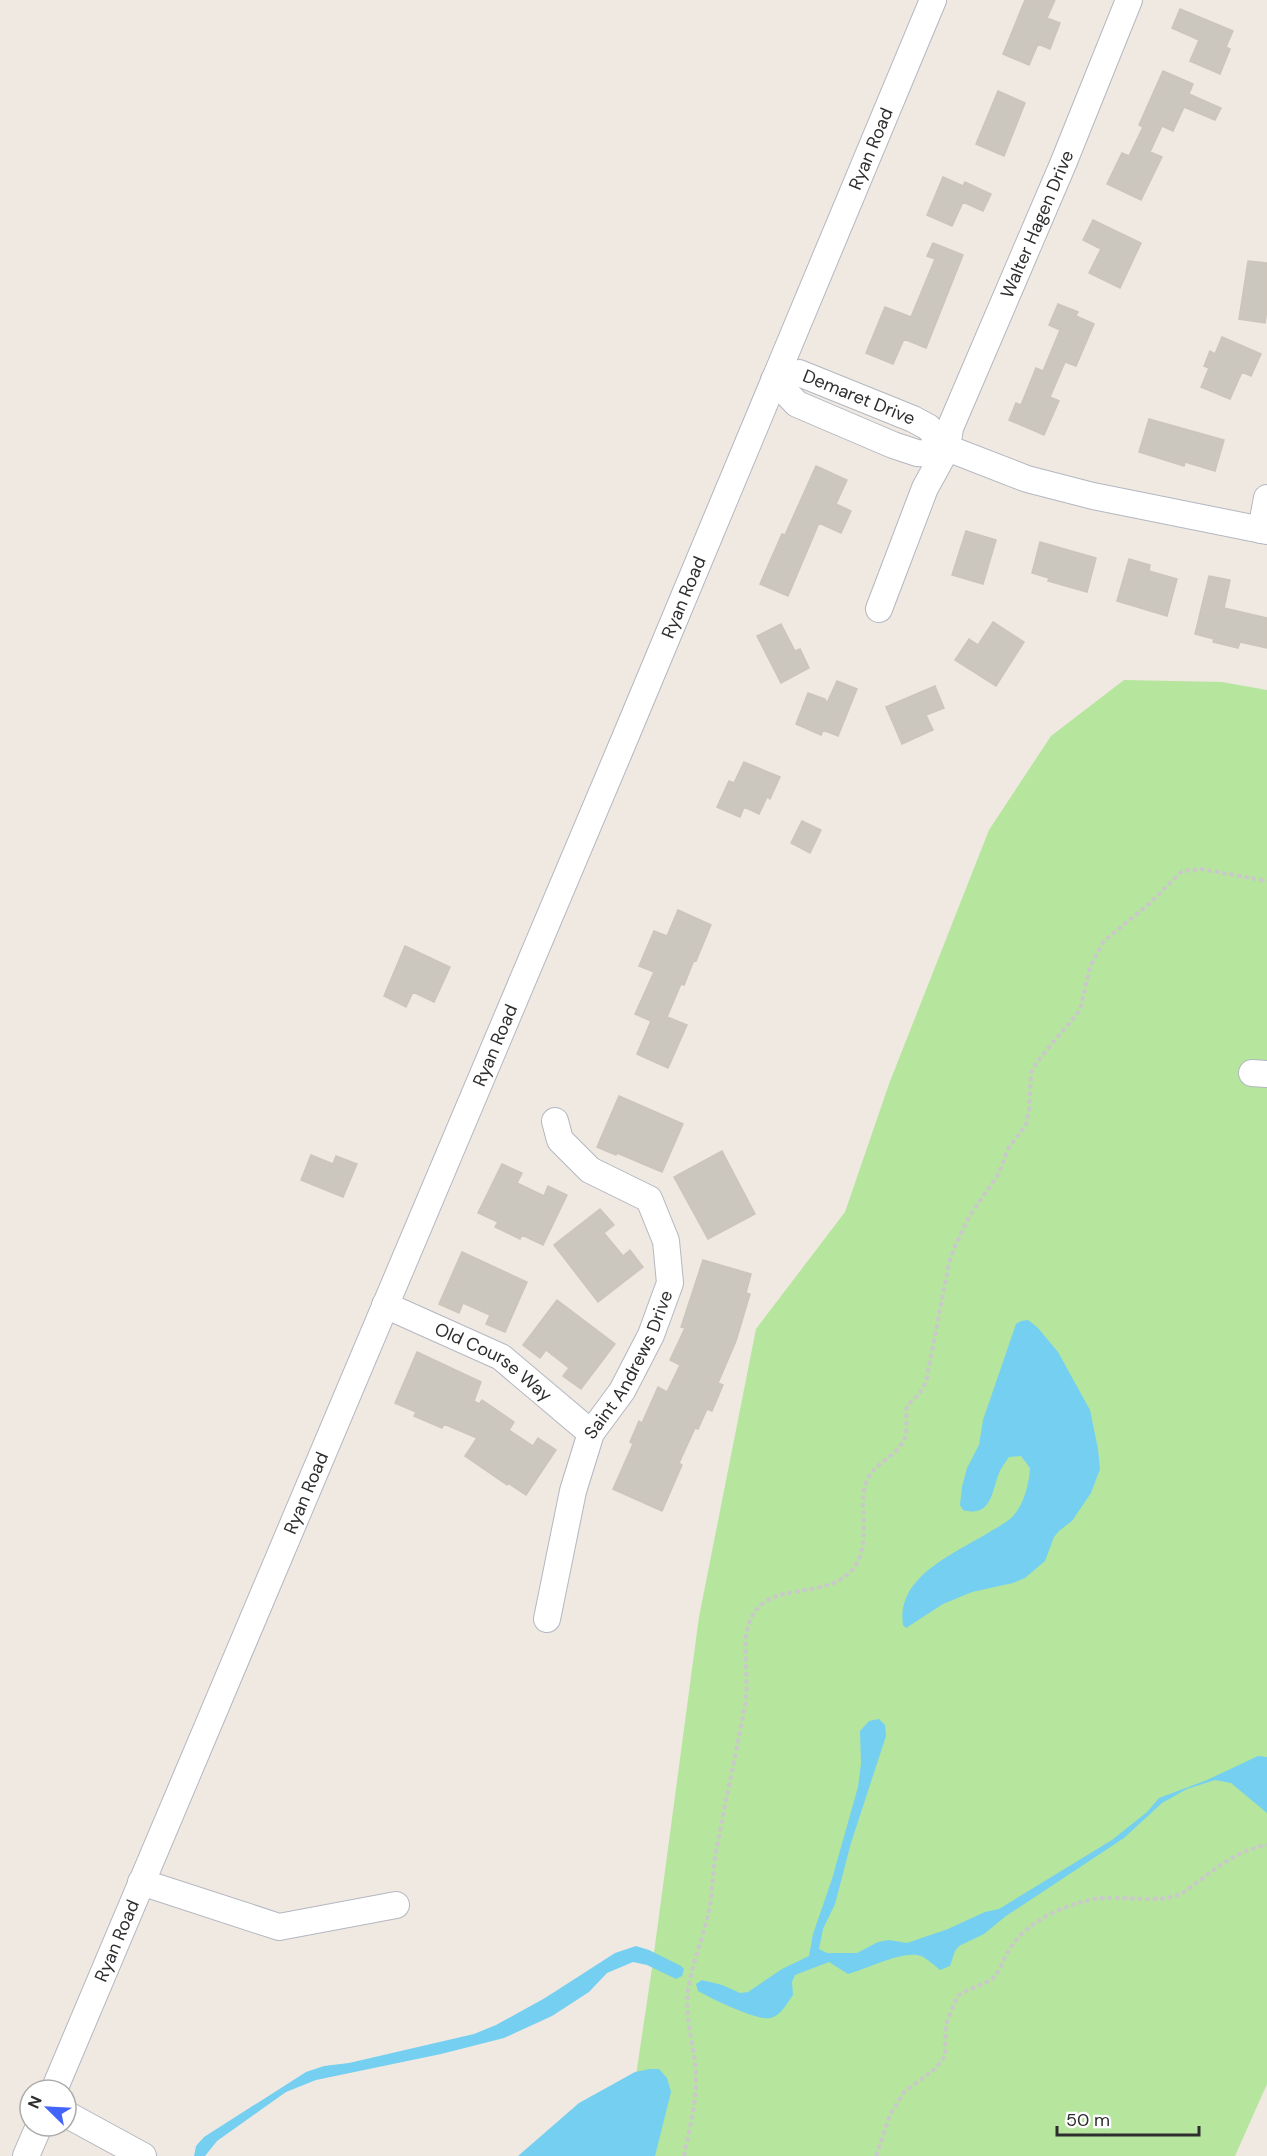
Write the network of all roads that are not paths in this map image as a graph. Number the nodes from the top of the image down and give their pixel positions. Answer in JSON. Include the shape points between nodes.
{"nodes":[{"id":1,"x":933,"y":0,"type":"edge"},
{"id":2,"x":1129,"y":0,"type":"edge"},
{"id":3,"x":774,"y":380,"type":"junction"},
{"id":4,"x":947,"y":448,"type":"junction"},
{"id":5,"x":1267,"y":498,"type":"edge"},
{"id":6,"x":1264,"y":530,"type":"edge"},
{"id":7,"x":879,"y":609,"type":"dead end"},
{"id":8,"x":555,"y":1121,"type":"dead end"},
{"id":9,"x":385,"y":1305,"type":"junction"},
{"id":10,"x":591,"y":1433,"type":"junction"},
{"id":11,"x":547,"y":1619,"type":"dead end"},
{"id":12,"x":141,"y":1882,"type":"junction"},
{"id":13,"x":396,"y":1905,"type":"dead end"},
{"id":14,"x":59,"y":2078,"type":"edge"},
{"id":15,"x":78,"y":2121,"type":"edge"},
{"id":16,"x":34,"y":2138,"type":"edge"},
{"id":17,"x":26,"y":2156,"type":"edge"},
{"id":18,"x":143,"y":2156,"type":"edge"}],
"edges":[{"from":1,"to":3,"type":"street","name":"Ryan Road"},
{"from":2,"to":4,"type":"street","name":"Walter Hagen Drive","via":[[950,428]]},
{"from":3,"to":4,"type":"street","name":"Demaret Drive","via":[[799,373],[928,427]]},
{"from":3,"to":9,"type":"street","name":"Ryan Road"},
{"from":4,"to":6,"type":"street","name":"Demaret Drive","via":[[1028,478],[1093,496]]},
{"from":4,"to":7,"type":"street","name":"Walter Hagen Drive","via":[[925,488]]},
{"from":5,"to":6,"type":"street"},
{"from":8,"to":10,"type":"street","name":"Saint Andrews Drive","via":[[560,1140],[590,1170],[649,1199],[666,1241],[670,1283],[651,1335],[622,1392]]},
{"from":9,"to":10,"type":"street","name":"Old Course Way","via":[[501,1357]]},
{"from":9,"to":12,"type":"street","name":"Ryan Road"},
{"from":10,"to":11,"type":"street","name":"Saint Andrews Drive","via":[[573,1491]]},
{"from":12,"to":13,"type":"street","via":[[279,1927]]},
{"from":12,"to":14,"type":"street","name":"Ryan Road"},
{"from":15,"to":18,"type":"street"},
{"from":16,"to":17,"type":"street"}]}
